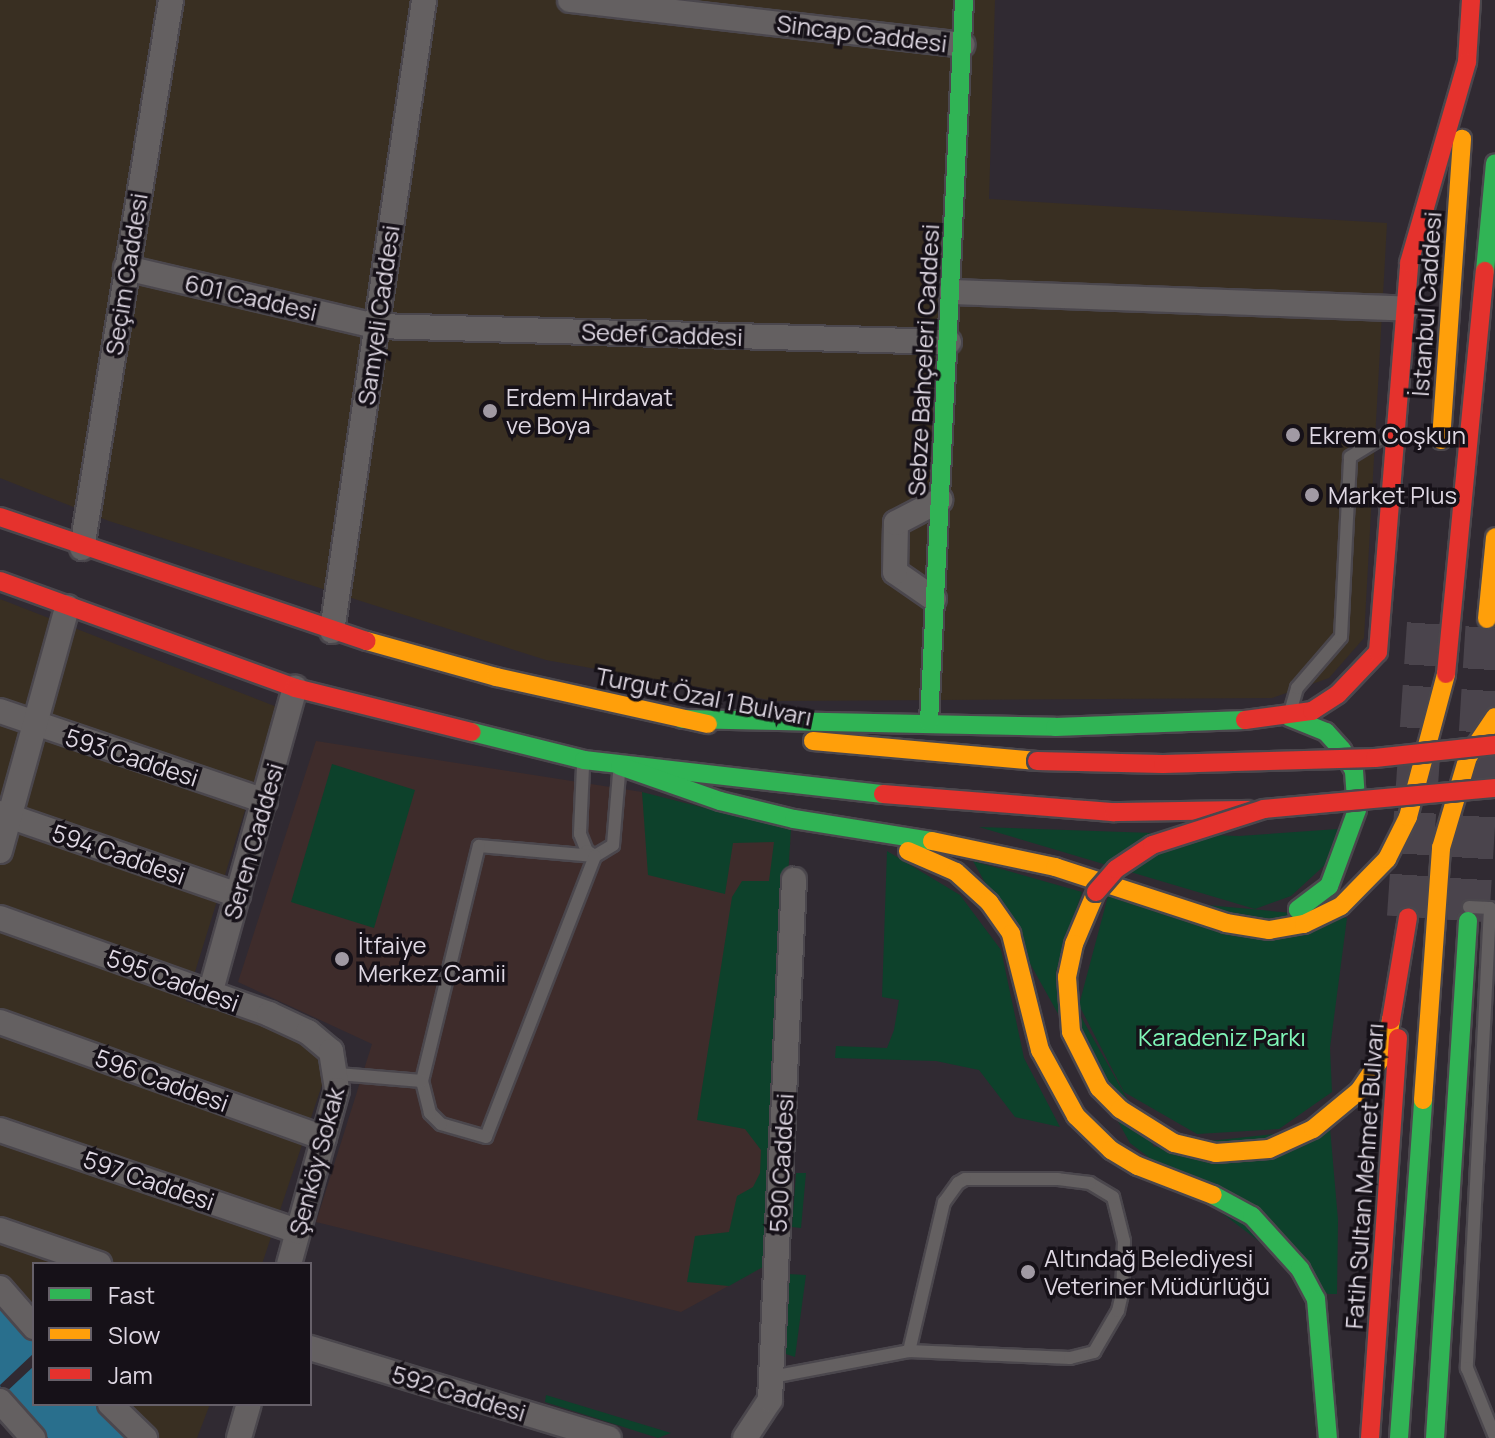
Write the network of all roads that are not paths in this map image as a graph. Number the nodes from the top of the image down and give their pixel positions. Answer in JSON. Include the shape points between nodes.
{"nodes":[{"id":1,"x":171,"y":0,"type":"edge"},
{"id":2,"x":424,"y":0,"type":"edge"},
{"id":3,"x":570,"y":0,"type":"edge"},
{"id":4,"x":964,"y":0,"type":"edge"},
{"id":5,"x":1471,"y":0,"type":"edge"},
{"id":6,"x":962,"y":45,"type":"junction"},
{"id":7,"x":1467,"y":62,"type":"junction"},
{"id":8,"x":1495,"y":163,"type":"edge"},
{"id":9,"x":126,"y":268,"type":"junction"},
{"id":10,"x":951,"y":292,"type":"junction"},
{"id":11,"x":1406,"y":309,"type":"junction"},
{"id":12,"x":376,"y":326,"type":"junction"},
{"id":13,"x":949,"y":342,"type":"junction"},
{"id":14,"x":1395,"y":430,"type":"junction"},
{"id":15,"x":1440,"y":455,"type":"dead end"},
{"id":16,"x":940,"y":500,"type":"junction"},
{"id":17,"x":0,"y":517,"type":"edge"},
{"id":18,"x":1495,"y":537,"type":"edge"},
{"id":19,"x":82,"y":548,"type":"junction"},
{"id":20,"x":0,"y":581,"type":"edge"},
{"id":21,"x":934,"y":599,"type":"junction"},
{"id":22,"x":67,"y":607,"type":"junction"},
{"id":23,"x":1487,"y":619,"type":"dead end"},
{"id":24,"x":332,"y":631,"type":"junction"},
{"id":25,"x":295,"y":688,"type":"junction"},
{"id":26,"x":0,"y":711,"type":"edge"},
{"id":27,"x":1289,"y":717,"type":"junction"},
{"id":28,"x":1495,"y":717,"type":"edge"},
{"id":29,"x":682,"y":719,"type":"junction"},
{"id":30,"x":929,"y":722,"type":"junction"},
{"id":31,"x":36,"y":726,"type":"junction"},
{"id":32,"x":1495,"y":745,"type":"edge"},
{"id":33,"x":584,"y":760,"type":"junction"},
{"id":34,"x":620,"y":766,"type":"junction"},
{"id":35,"x":1495,"y":788,"type":"edge"},
{"id":36,"x":265,"y":801,"type":"junction"},
{"id":37,"x":1264,"y":809,"type":"junction"},
{"id":38,"x":5,"y":815,"type":"edge"},
{"id":39,"x":858,"y":831,"type":"junction"},
{"id":40,"x":0,"y":851,"type":"edge"},
{"id":41,"x":595,"y":856,"type":"junction"},
{"id":42,"x":794,"y":880,"type":"dead end"},
{"id":43,"x":238,"y":895,"type":"junction"},
{"id":44,"x":1436,"y":907,"type":"junction"},
{"id":45,"x":0,"y":918,"type":"edge"},
{"id":46,"x":1468,"y":921,"type":"tunnel mouth"},
{"id":47,"x":1226,"y":923,"type":"junction"},
{"id":48,"x":210,"y":994,"type":"junction"},
{"id":49,"x":0,"y":1022,"type":"edge"},
{"id":50,"x":337,"y":1066,"type":"junction"},
{"id":51,"x":422,"y":1081,"type":"junction"},
{"id":52,"x":0,"y":1130,"type":"edge"},
{"id":53,"x":324,"y":1138,"type":"junction"},
{"id":54,"x":0,"y":1230,"type":"edge"},
{"id":55,"x":297,"y":1231,"type":"junction"},
{"id":56,"x":93,"y":1262,"type":"edge"},
{"id":57,"x":289,"y":1262,"type":"edge"},
{"id":58,"x":0,"y":1288,"type":"edge"},
{"id":59,"x":32,"y":1325,"type":"edge"},
{"id":60,"x":312,"y":1349,"type":"edge"},
{"id":61,"x":909,"y":1351,"type":"junction"},
{"id":62,"x":772,"y":1377,"type":"junction"},
{"id":63,"x":0,"y":1401,"type":"edge"},
{"id":64,"x":112,"y":1406,"type":"edge"},
{"id":65,"x":248,"y":1406,"type":"edge"},
{"id":66,"x":1495,"y":1437,"type":"edge"},
{"id":67,"x":33,"y":1438,"type":"edge"},
{"id":68,"x":145,"y":1438,"type":"edge"},
{"id":69,"x":239,"y":1438,"type":"edge"},
{"id":70,"x":609,"y":1438,"type":"edge"},
{"id":71,"x":745,"y":1438,"type":"edge"},
{"id":72,"x":1328,"y":1438,"type":"edge"},
{"id":73,"x":1370,"y":1438,"type":"edge"},
{"id":74,"x":1399,"y":1438,"type":"edge"},
{"id":75,"x":1435,"y":1438,"type":"edge"}],
"edges":[{"from":1,"to":9,"type":"street","name":"Seçim Caddesi"},
{"from":2,"to":12,"type":"street","name":"Samyeli Caddesi"},
{"from":3,"to":6,"type":"street","name":"Sincap Caddesi"},
{"from":4,"to":6,"type":"main road","name":"Sebze Bahçeleri Caddesi"},
{"from":5,"to":7,"type":"main road","name":"İstanbul Caddesi"},
{"from":6,"to":10,"type":"main road","name":"Sebze Bahçeleri Caddesi"},
{"from":7,"to":11,"type":"main road","via":[[1409,263]]},
{"from":7,"to":15,"type":"main road","name":"İstanbul Caddesi"},
{"from":8,"to":47,"type":"main road","via":[[1445,690],[1408,817],[1387,859],[1341,906],[1304,924],[1269,930]]},
{"from":9,"to":12,"type":"street","name":"601 Caddesi"},
{"from":9,"to":19,"type":"street","name":"Seçim Caddesi"},
{"from":10,"to":11,"type":"street"},
{"from":10,"to":13,"type":"main road","name":"Sebze Bahçeleri Caddesi"},
{"from":11,"to":14,"type":"main road"},
{"from":12,"to":13,"type":"street","name":"Sedef Caddesi"},
{"from":12,"to":24,"type":"street","name":"Samyeli Caddesi"},
{"from":13,"to":16,"type":"main road","name":"Sebze Bahçeleri Caddesi"},
{"from":14,"to":27,"type":"lane","via":[[1350,457],[1341,637],[1297,688]]},
{"from":14,"to":27,"type":"main road","via":[[1378,652],[1338,694],[1312,711]]},
{"from":16,"to":21,"type":"main road","name":"Sebze Bahçeleri Caddesi"},
{"from":16,"to":21,"type":"street","via":[[896,523],[895,572]]},
{"from":17,"to":19,"type":"main road","name":"Turgut Özal 1 Bulvarı"},
{"from":18,"to":23,"type":"main road"},
{"from":19,"to":24,"type":"main road","name":"Turgut Özal 1 Bulvarı"},
{"from":20,"to":22,"type":"main road"},
{"from":21,"to":30,"type":"main road","name":"Sebze Bahçeleri Caddesi"},
{"from":22,"to":25,"type":"main road"},
{"from":22,"to":31,"type":"street"},
{"from":24,"to":29,"type":"main road","name":"Turgut Özal 1 Bulvarı","via":[[496,677]]},
{"from":25,"to":33,"type":"main road"},
{"from":25,"to":36,"type":"street","name":"Seren Caddesi"},
{"from":26,"to":31,"type":"street","name":"593 Caddesi"},
{"from":27,"to":30,"type":"main road","via":[[1055,727]]},
{"from":27,"to":47,"type":"main road","via":[[1326,732],[1354,771],[1357,810],[1349,842],[1329,886],[1304,906]]},
{"from":28,"to":44,"type":"main road","via":[[1468,757],[1448,813]]},
{"from":29,"to":30,"type":"main road"},
{"from":29,"to":32,"type":"main road","name":"Turgut Özal 1 Bulvarı","bridge":true,"via":[[840,746],[1037,761],[1163,764]]},
{"from":31,"to":36,"type":"street","name":"593 Caddesi"},
{"from":31,"to":38,"type":"street"},
{"from":33,"to":34,"type":"main road"},
{"from":33,"to":41,"type":"lane","via":[[580,834]]},
{"from":34,"to":37,"type":"main road","bridge":true,"via":[[978,805],[1114,812]]},
{"from":34,"to":39,"type":"main road","via":[[720,801]]},
{"from":34,"to":41,"type":"lane","via":[[613,845]]},
{"from":35,"to":37,"type":"main road","bridge":true},
{"from":36,"to":43,"type":"street","name":"Seren Caddesi"},
{"from":37,"to":73,"type":"main road","name":"Fatih Sultan Mehmet Bulvarı","bridge":true,"via":[[1152,845],[1116,869],[1096,892],[1067,977],[1071,1032],[1099,1088],[1135,1120],[1174,1143],[1216,1153],[1255,1152],[1288,1141],[1313,1129],[1359,1091],[1386,1051],[1408,917]]},
{"from":38,"to":40,"type":"street"},
{"from":38,"to":43,"type":"street","name":"594 Caddesi"},
{"from":39,"to":47,"type":"main road","via":[[970,847],[1055,867]]},
{"from":39,"to":72,"type":"main road","via":[[956,872],[989,902],[1011,934],[1040,1050],[1076,1116],[1111,1150],[1226,1200],[1279,1241],[1316,1299]]},
{"from":41,"to":51,"type":"lane","via":[[479,846]]},
{"from":41,"to":51,"type":"lane","via":[[486,1137],[441,1124],[430,1113]]},
{"from":42,"to":62,"type":"street","name":"590 Caddesi"},
{"from":43,"to":48,"type":"street","name":"Seren Caddesi"},
{"from":44,"to":66,"type":"lane","via":[[1490,908],[1467,1368]]},
{"from":44,"to":74,"type":"main road"},
{"from":45,"to":48,"type":"street","name":"595 Caddesi"},
{"from":46,"to":75,"type":"main road"},
{"from":48,"to":50,"type":"street","name":"595 Caddesi","via":[[298,1027]]},
{"from":49,"to":53,"type":"street","name":"596 Caddesi"},
{"from":50,"to":51,"type":"lane"},
{"from":50,"to":53,"type":"street","name":"Şenköy Sokak"},
{"from":52,"to":55,"type":"street","name":"597 Caddesi"},
{"from":53,"to":55,"type":"street","name":"Şenköy Sokak"},
{"from":54,"to":56,"type":"street"},
{"from":55,"to":57,"type":"street","name":"Şenköy Sokak"},
{"from":58,"to":59,"type":"street"},
{"from":60,"to":70,"type":"street","name":"592 Caddesi"},
{"from":61,"to":61,"type":"lane","via":[[1070,1358],[1094,1352],[1122,1294],[1124,1241],[1113,1197],[1090,1183],[1058,1179],[958,1183],[944,1202]]},
{"from":61,"to":62,"type":"lane"},
{"from":62,"to":71,"type":"street","name":"590 Caddesi","via":[[770,1400]]},
{"from":63,"to":67,"type":"street"},
{"from":64,"to":68,"type":"street"},
{"from":65,"to":69,"type":"street"}]}
